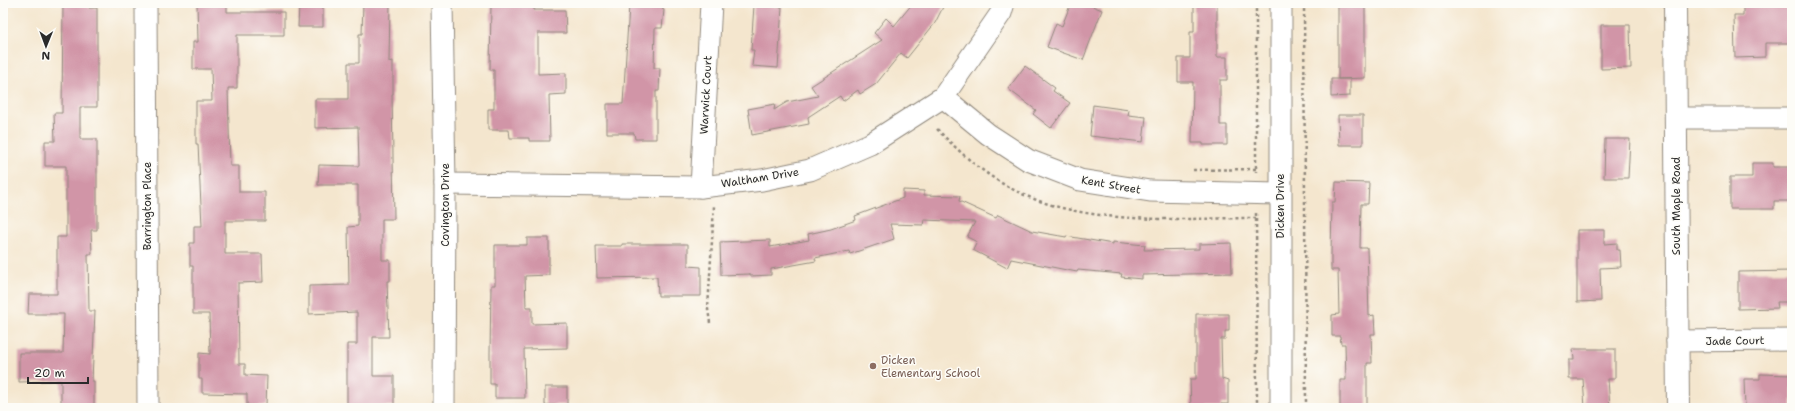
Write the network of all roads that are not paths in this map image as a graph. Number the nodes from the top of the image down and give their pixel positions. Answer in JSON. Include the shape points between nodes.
{"nodes":[{"id":1,"x":146,"y":3,"type":"edge"},
{"id":2,"x":442,"y":3,"type":"edge"},
{"id":3,"x":711,"y":3,"type":"edge"},
{"id":4,"x":1004,"y":3,"type":"edge"},
{"id":5,"x":1281,"y":3,"type":"edge"},
{"id":6,"x":1675,"y":3,"type":"edge"},
{"id":7,"x":943,"y":97,"type":"junction"},
{"id":8,"x":1676,"y":118,"type":"junction"},
{"id":9,"x":1792,"y":118,"type":"edge"},
{"id":10,"x":445,"y":184,"type":"junction"},
{"id":11,"x":708,"y":186,"type":"junction"},
{"id":12,"x":1280,"y":194,"type":"junction"},
{"id":13,"x":1792,"y":340,"type":"edge"},
{"id":14,"x":1677,"y":341,"type":"junction"},
{"id":15,"x":148,"y":408,"type":"edge"},
{"id":16,"x":444,"y":408,"type":"edge"},
{"id":17,"x":1281,"y":408,"type":"edge"},
{"id":18,"x":1678,"y":408,"type":"edge"}],
"edges":[{"from":1,"to":15,"type":"street","name":"Barrington Place"},
{"from":2,"to":10,"type":"street","name":"Covington Drive"},
{"from":3,"to":11,"type":"street","name":"Warwick Court"},
{"from":4,"to":7,"type":"street","name":"Waltham Drive","via":[[1000,13]]},
{"from":5,"to":12,"type":"street","name":"Dicken Drive"},
{"from":6,"to":8,"type":"street","name":"South Maple Road"},
{"from":7,"to":11,"type":"street","name":"Waltham Drive","via":[[870,144],[810,170],[762,180]]},
{"from":7,"to":12,"type":"street","name":"Kent Street","via":[[988,134],[1028,160],[1080,180],[1150,191]]},
{"from":8,"to":9,"type":"street"},
{"from":8,"to":14,"type":"street","name":"South Maple Road"},
{"from":10,"to":11,"type":"street","name":"Waltham Drive"},
{"from":10,"to":16,"type":"street","name":"Covington Drive"},
{"from":12,"to":17,"type":"street","name":"Dicken Drive"},
{"from":13,"to":14,"type":"street","name":"Jade Court"},
{"from":14,"to":18,"type":"street","name":"South Maple Road"}]}
